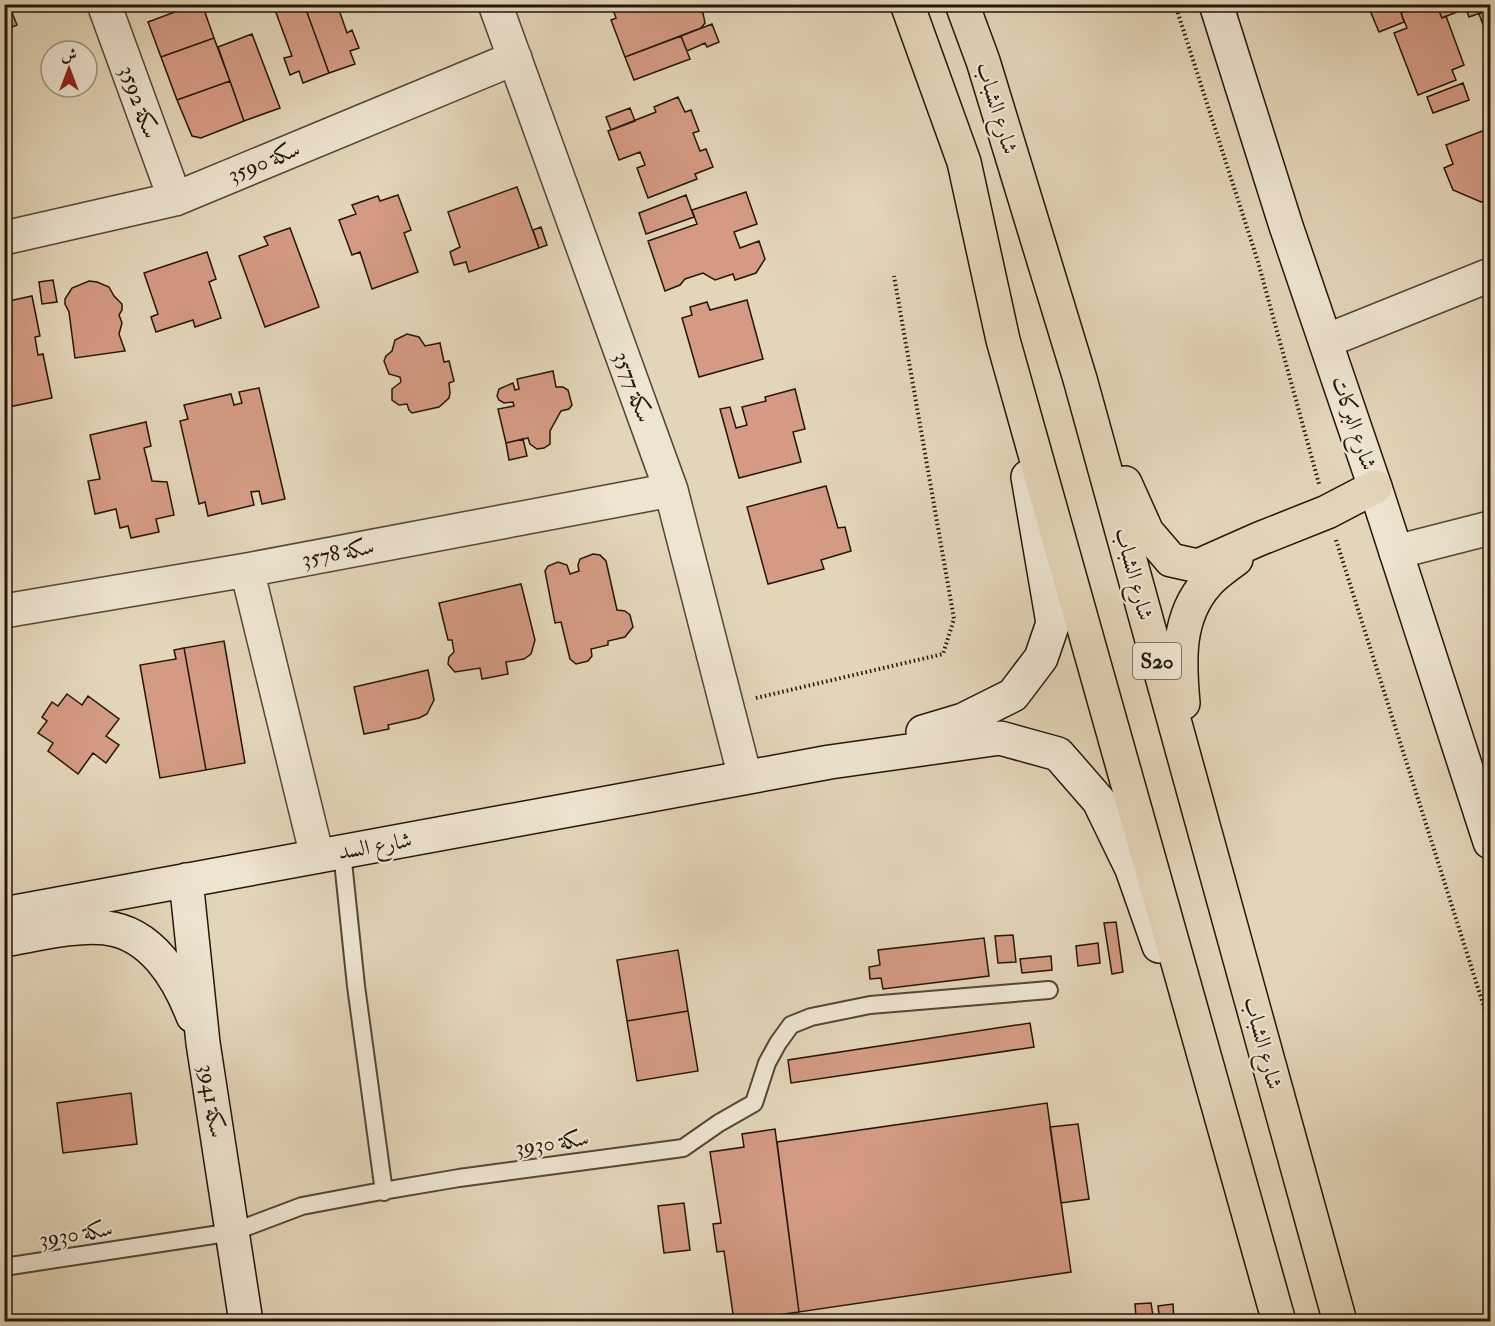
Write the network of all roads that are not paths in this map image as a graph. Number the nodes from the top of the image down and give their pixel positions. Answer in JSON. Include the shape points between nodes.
{"nodes":[{"id":1,"x":104,"y":4,"type":"edge"},
{"id":2,"x":495,"y":4,"type":"edge"},
{"id":3,"x":907,"y":4,"type":"edge"},
{"id":4,"x":962,"y":4,"type":"edge"},
{"id":5,"x":1216,"y":4,"type":"edge"},
{"id":6,"x":515,"y":58,"type":"junction"},
{"id":7,"x":175,"y":199,"type":"junction"},
{"id":8,"x":4,"y":238,"type":"edge"},
{"id":9,"x":1491,"y":275,"type":"edge"},
{"id":10,"x":1003,"y":340,"type":"junction"},
{"id":11,"x":1326,"y":341,"type":"junction"},
{"id":12,"x":1080,"y":379,"type":"junction"},
{"id":13,"x":1375,"y":487,"type":"junction"},
{"id":14,"x":671,"y":490,"type":"junction"},
{"id":15,"x":1491,"y":528,"type":"edge"},
{"id":16,"x":1259,"y":539,"type":"junction"},
{"id":17,"x":1396,"y":552,"type":"junction"},
{"id":18,"x":247,"y":570,"type":"junction"},
{"id":19,"x":4,"y":611,"type":"edge"},
{"id":20,"x":830,"y":762,"type":"junction"},
{"id":21,"x":745,"y":777,"type":"junction"},
{"id":22,"x":1482,"y":788,"type":"edge"},
{"id":23,"x":1195,"y":797,"type":"junction"},
{"id":24,"x":1491,"y":842,"type":"edge"},
{"id":25,"x":329,"y":854,"type":"junction"},
{"id":26,"x":186,"y":880,"type":"junction"},
{"id":27,"x":4,"y":914,"type":"edge"},
{"id":28,"x":4,"y":940,"type":"edge"},
{"id":29,"x":1049,"y":990,"type":"dead end"},
{"id":30,"x":203,"y":1043,"type":"junction"},
{"id":31,"x":1219,"y":1113,"type":"junction"},
{"id":32,"x":384,"y":1191,"type":"junction"},
{"id":33,"x":233,"y":1232,"type":"junction"},
{"id":34,"x":4,"y":1268,"type":"edge"},
{"id":35,"x":246,"y":1322,"type":"edge"},
{"id":36,"x":1279,"y":1322,"type":"edge"},
{"id":37,"x":1340,"y":1322,"type":"edge"}],
"edges":[{"from":1,"to":7,"type":"street","name":"سكة 3592"},
{"from":2,"to":6,"type":"street","name":"سكة 3577"},
{"from":3,"to":10,"type":"main road","via":[[964,162]]},
{"from":4,"to":12,"type":"main road","name":"شارع الشباب","number":"S20"},
{"from":5,"to":11,"type":"street","name":"شارع البركات"},
{"from":6,"to":7,"type":"street","name":"سكة 3590"},
{"from":6,"to":14,"type":"street","name":"سكة 3577"},
{"from":7,"to":8,"type":"street","name":"سكة 3590"},
{"from":9,"to":11,"type":"street"},
{"from":10,"to":20,"type":"street","via":[[1053,623],[1041,658],[1013,695],[963,720]]},
{"from":10,"to":31,"type":"main road"},
{"from":11,"to":13,"type":"street","name":"شارع البركات"},
{"from":12,"to":16,"type":"main road","via":[[1147,532],[1171,560],[1198,566]]},
{"from":12,"to":23,"type":"main road","name":"شارع الشباب","number":"S20"},
{"from":13,"to":16,"type":"main road","via":[[1327,512]]},
{"from":13,"to":17,"type":"street","name":"شارع البركات"},
{"from":14,"to":18,"type":"street","name":"سكة 3578"},
{"from":14,"to":21,"type":"street","name":"سكة 3577"},
{"from":15,"to":17,"type":"street"},
{"from":16,"to":23,"type":"main road","via":[[1207,583],[1186,616],[1180,665]]},
{"from":17,"to":22,"type":"street","name":"شارع البركات"},
{"from":18,"to":19,"type":"street","name":"سكة 3578"},
{"from":18,"to":25,"type":"street"},
{"from":20,"to":21,"type":"street","name":"شارع السد"},
{"from":20,"to":31,"type":"street","via":[[1000,738],[1058,754],[1099,801],[1132,869]]},
{"from":21,"to":25,"type":"street","name":"شارع السد"},
{"from":22,"to":24,"type":"street","name":"شارع البركات"},
{"from":23,"to":37,"type":"main road","name":"شارع الشباب","number":"S20"},
{"from":25,"to":26,"type":"street","name":"شارع السد"},
{"from":25,"to":32,"type":"lane","via":[[356,986]]},
{"from":26,"to":27,"type":"street","name":"شارع السد"},
{"from":26,"to":30,"type":"street","name":"سكة 3941"},
{"from":28,"to":30,"type":"street","via":[[87,928],[128,933],[159,957],[176,980]]},
{"from":29,"to":32,"type":"lane","name":"سكة 3930","via":[[870,1005],[791,1025],[766,1063],[754,1102],[683,1148]]},
{"from":30,"to":33,"type":"street","name":"سكة 3941"},
{"from":31,"to":36,"type":"main road"},
{"from":32,"to":33,"type":"lane","name":"سكة 3930","via":[[302,1206]]},
{"from":33,"to":34,"type":"lane","name":"سكة 3930"},
{"from":33,"to":35,"type":"street","name":"سكة 3941"}]}
